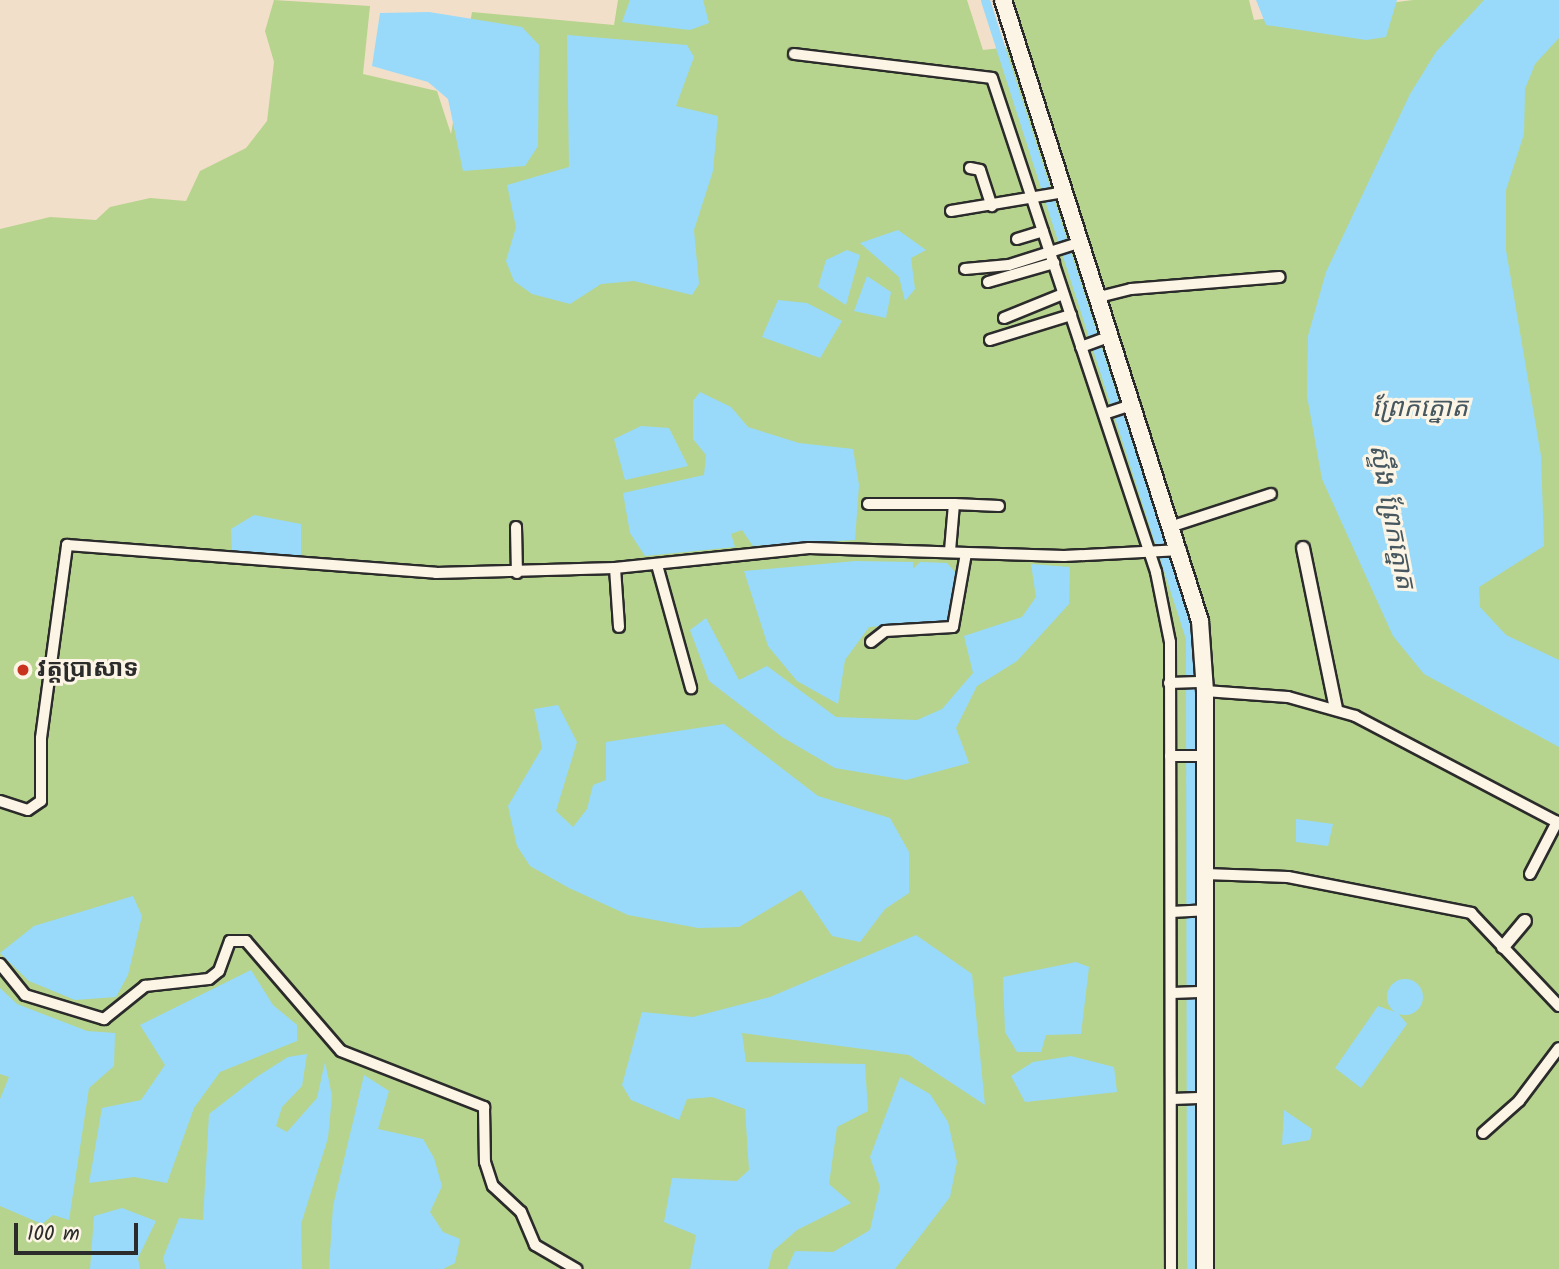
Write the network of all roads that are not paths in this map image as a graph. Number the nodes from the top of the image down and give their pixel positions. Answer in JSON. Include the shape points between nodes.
{"nodes":[{"id":1,"x":1003,"y":0,"type":"edge"},
{"id":2,"x":794,"y":54,"type":"dead end"},
{"id":3,"x":970,"y":168,"type":"dead end"},
{"id":4,"x":1060,"y":193,"type":"junction"},
{"id":5,"x":1036,"y":200,"type":"junction"},
{"id":6,"x":992,"y":206,"type":"junction"},
{"id":7,"x":951,"y":211,"type":"dead end"},
{"id":8,"x":1043,"y":231,"type":"junction"},
{"id":9,"x":1017,"y":239,"type":"dead end"},
{"id":10,"x":1076,"y":244,"type":"junction"},
{"id":11,"x":1054,"y":256,"type":"junction"},
{"id":12,"x":965,"y":269,"type":"dead end"},
{"id":13,"x":1280,"y":277,"type":"dead end"},
{"id":14,"x":988,"y":282,"type":"dead end"},
{"id":15,"x":1063,"y":294,"type":"junction"},
{"id":16,"x":1099,"y":297,"type":"junction"},
{"id":17,"x":1071,"y":315,"type":"junction"},
{"id":18,"x":1004,"y":318,"type":"dead end"},
{"id":19,"x":1107,"y":338,"type":"junction"},
{"id":20,"x":990,"y":340,"type":"dead end"},
{"id":21,"x":1084,"y":346,"type":"junction"},
{"id":22,"x":1134,"y":404,"type":"junction"},
{"id":23,"x":1104,"y":414,"type":"junction"},
{"id":24,"x":1271,"y":494,"type":"dead end"},
{"id":25,"x":868,"y":504,"type":"dead end"},
{"id":26,"x":954,"y":504,"type":"junction"},
{"id":27,"x":999,"y":506,"type":"dead end"},
{"id":28,"x":1173,"y":526,"type":"junction"},
{"id":29,"x":516,"y":527,"type":"dead end"},
{"id":30,"x":1303,"y":548,"type":"dead end"},
{"id":31,"x":950,"y":551,"type":"junction"},
{"id":32,"x":1177,"y":552,"type":"junction"},
{"id":33,"x":965,"y":553,"type":"junction"},
{"id":34,"x":1153,"y":556,"type":"junction"},
{"id":35,"x":657,"y":565,"type":"junction"},
{"id":36,"x":615,"y":568,"type":"junction"},
{"id":37,"x":517,"y":573,"type":"junction"},
{"id":38,"x":619,"y":627,"type":"dead end"},
{"id":39,"x":871,"y":642,"type":"dead end"},
{"id":40,"x":1170,"y":683,"type":"junction"},
{"id":41,"x":1205,"y":687,"type":"junction"},
{"id":42,"x":691,"y":688,"type":"dead end"},
{"id":43,"x":1336,"y":709,"type":"junction"},
{"id":44,"x":1174,"y":756,"type":"junction"},
{"id":45,"x":1200,"y":756,"type":"junction"},
{"id":46,"x":0,"y":801,"type":"edge"},
{"id":47,"x":1558,"y":823,"type":"edge"},
{"id":48,"x":1205,"y":874,"type":"junction"},
{"id":49,"x":1530,"y":874,"type":"dead end"},
{"id":50,"x":1205,"y":910,"type":"junction"},
{"id":51,"x":1171,"y":912,"type":"junction"},
{"id":52,"x":1525,"y":921,"type":"dead end"},
{"id":53,"x":1503,"y":947,"type":"junction"},
{"id":54,"x":0,"y":964,"type":"edge"},
{"id":55,"x":1199,"y":992,"type":"junction"},
{"id":56,"x":1175,"y":993,"type":"junction"},
{"id":57,"x":1559,"y":1006,"type":"edge"},
{"id":58,"x":1559,"y":1048,"type":"edge"},
{"id":59,"x":1172,"y":1098,"type":"junction"},
{"id":60,"x":1205,"y":1098,"type":"junction"},
{"id":61,"x":1483,"y":1133,"type":"dead end"},
{"id":62,"x":576,"y":1269,"type":"edge"},
{"id":63,"x":1171,"y":1269,"type":"edge"},
{"id":64,"x":1205,"y":1269,"type":"edge"}],
"edges":[{"from":1,"to":4,"type":"main road"},
{"from":2,"to":5,"type":"street","via":[[992,78]]},
{"from":3,"to":6,"type":"street","via":[[980,170]]},
{"from":4,"to":5,"type":"street"},
{"from":4,"to":10,"type":"main road"},
{"from":5,"to":6,"type":"street"},
{"from":5,"to":8,"type":"street"},
{"from":6,"to":7,"type":"street"},
{"from":8,"to":9,"type":"street"},
{"from":8,"to":11,"type":"street"},
{"from":10,"to":11,"type":"street"},
{"from":10,"to":16,"type":"main road"},
{"from":11,"to":12,"type":"street"},
{"from":11,"to":14,"type":"street"},
{"from":11,"to":15,"type":"street"},
{"from":13,"to":16,"type":"street","via":[[1132,289]]},
{"from":15,"to":17,"type":"street"},
{"from":15,"to":18,"type":"street"},
{"from":16,"to":19,"type":"main road"},
{"from":17,"to":20,"type":"street"},
{"from":17,"to":21,"type":"street"},
{"from":19,"to":21,"type":"street"},
{"from":19,"to":22,"type":"main road"},
{"from":21,"to":23,"type":"street"},
{"from":22,"to":23,"type":"street"},
{"from":22,"to":28,"type":"main road"},
{"from":23,"to":34,"type":"street"},
{"from":24,"to":28,"type":"street"},
{"from":25,"to":26,"type":"street"},
{"from":26,"to":27,"type":"street"},
{"from":26,"to":31,"type":"street"},
{"from":28,"to":32,"type":"main road"},
{"from":29,"to":37,"type":"street"},
{"from":30,"to":43,"type":"street"},
{"from":31,"to":33,"type":"street"},
{"from":31,"to":35,"type":"street","via":[[762,551]]},
{"from":32,"to":34,"type":"street"},
{"from":32,"to":41,"type":"main road","via":[[1200,621]]},
{"from":33,"to":34,"type":"street"},
{"from":33,"to":39,"type":"street","via":[[953,627],[885,631]]},
{"from":34,"to":40,"type":"street","via":[[1167,620]]},
{"from":35,"to":36,"type":"street"},
{"from":35,"to":42,"type":"street"},
{"from":36,"to":37,"type":"street"},
{"from":36,"to":38,"type":"street"},
{"from":37,"to":46,"type":"street","via":[[343,570],[67,545],[41,738],[41,801],[28,810]]},
{"from":40,"to":41,"type":"street"},
{"from":40,"to":44,"type":"street"},
{"from":41,"to":43,"type":"street","via":[[1287,697]]},
{"from":41,"to":45,"type":"main road"},
{"from":43,"to":47,"type":"street"},
{"from":44,"to":45,"type":"street"},
{"from":44,"to":51,"type":"street"},
{"from":45,"to":48,"type":"main road"},
{"from":47,"to":49,"type":"street"},
{"from":48,"to":50,"type":"main road"},
{"from":48,"to":53,"type":"street","via":[[1288,877],[1464,910],[1482,920]]},
{"from":50,"to":51,"type":"street"},
{"from":50,"to":55,"type":"main road"},
{"from":51,"to":56,"type":"street"},
{"from":52,"to":53,"type":"street"},
{"from":53,"to":57,"type":"street"},
{"from":54,"to":62,"type":"street","via":[[25,995],[104,1019],[145,986],[209,978],[219,971],[230,942],[246,941],[341,1051],[484,1107],[485,1162],[493,1186],[522,1212],[536,1245]]},
{"from":55,"to":56,"type":"street"},
{"from":55,"to":60,"type":"main road"},
{"from":56,"to":59,"type":"street"},
{"from":58,"to":61,"type":"street","via":[[1519,1101]]},
{"from":59,"to":60,"type":"street"},
{"from":59,"to":63,"type":"street"},
{"from":60,"to":64,"type":"main road"}]}
